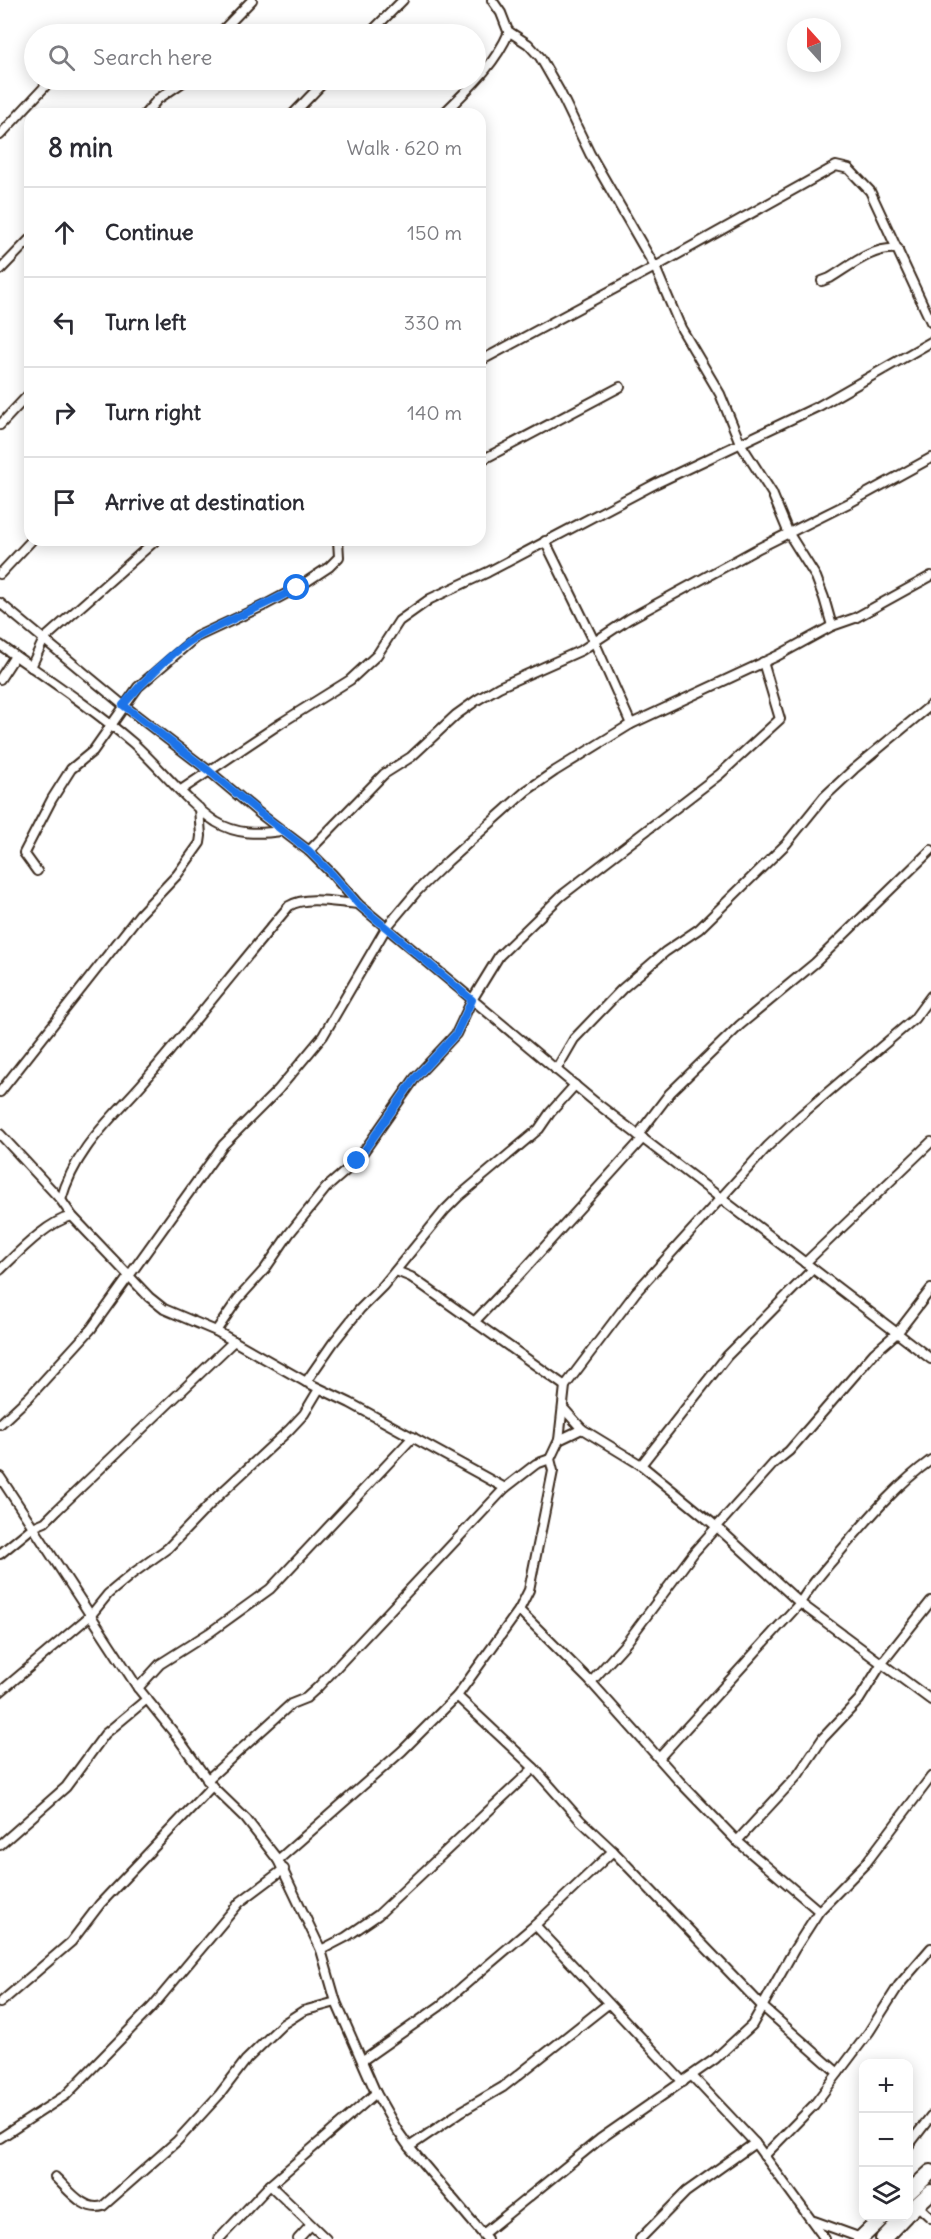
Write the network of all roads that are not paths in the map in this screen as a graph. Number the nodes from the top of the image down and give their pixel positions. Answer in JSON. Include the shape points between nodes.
{"nodes":[{"id":1,"x":252,"y":0,"type":"edge"},
{"id":2,"x":403,"y":0,"type":"edge"},
{"id":3,"x":492,"y":0,"type":"edge"},
{"id":4,"x":229,"y":24,"type":"edge"},
{"id":5,"x":379,"y":24,"type":"edge"},
{"id":6,"x":509,"y":32,"type":"junction"},
{"id":7,"x":486,"y":68,"type":"edge"},
{"id":8,"x":42,"y":90,"type":"edge"},
{"id":9,"x":171,"y":90,"type":"edge"},
{"id":10,"x":316,"y":90,"type":"edge"},
{"id":11,"x":466,"y":90,"type":"edge"},
{"id":12,"x":25,"y":108,"type":"edge"},
{"id":13,"x":150,"y":108,"type":"edge"},
{"id":14,"x":299,"y":108,"type":"edge"},
{"id":15,"x":449,"y":108,"type":"edge"},
{"id":16,"x":24,"y":109,"type":"edge"},
{"id":17,"x":0,"y":135,"type":"edge"},
{"id":18,"x":24,"y":245,"type":"edge"},
{"id":19,"x":898,"y":249,"type":"junction"},
{"id":20,"x":655,"y":267,"type":"junction"},
{"id":21,"x":0,"y":270,"type":"edge"},
{"id":22,"x":822,"y":281,"type":"dead end"},
{"id":23,"x":931,"y":322,"type":"edge"},
{"id":24,"x":931,"y":342,"type":"edge"},
{"id":25,"x":486,"y":357,"type":"edge"},
{"id":26,"x":620,"y":387,"type":"dead end"},
{"id":27,"x":24,"y":399,"type":"edge"},
{"id":28,"x":0,"y":425,"type":"edge"},
{"id":29,"x":740,"y":443,"type":"junction"},
{"id":30,"x":486,"y":458,"type":"edge"},
{"id":31,"x":931,"y":458,"type":"edge"},
{"id":32,"x":789,"y":534,"type":"junction"},
{"id":33,"x":544,"y":541,"type":"junction"},
{"id":34,"x":26,"y":546,"type":"edge"},
{"id":35,"x":149,"y":546,"type":"edge"},
{"id":36,"x":338,"y":546,"type":"edge"},
{"id":37,"x":0,"y":574,"type":"edge"},
{"id":38,"x":931,"y":576,"type":"edge"},
{"id":39,"x":0,"y":603,"type":"edge"},
{"id":40,"x":832,"y":626,"type":"junction"},
{"id":41,"x":44,"y":639,"type":"junction"},
{"id":42,"x":594,"y":641,"type":"junction"},
{"id":43,"x":0,"y":645,"type":"edge"},
{"id":44,"x":15,"y":656,"type":"junction"},
{"id":45,"x":763,"y":662,"type":"junction"},
{"id":46,"x":32,"y":667,"type":"junction"},
{"id":47,"x":0,"y":679,"type":"edge"},
{"id":48,"x":123,"y":705,"type":"junction"},
{"id":49,"x":931,"y":705,"type":"edge"},
{"id":50,"x":631,"y":724,"type":"junction"},
{"id":51,"x":111,"y":726,"type":"junction"},
{"id":52,"x":209,"y":771,"type":"junction"},
{"id":53,"x":181,"y":790,"type":"junction"},
{"id":54,"x":199,"y":808,"type":"junction"},
{"id":55,"x":282,"y":831,"type":"junction"},
{"id":56,"x":931,"y":850,"type":"edge"},
{"id":57,"x":309,"y":851,"type":"junction"},
{"id":58,"x":37,"y":871,"type":"dead end"},
{"id":59,"x":358,"y":904,"type":"junction"},
{"id":60,"x":386,"y":928,"type":"junction"},
{"id":61,"x":931,"y":996,"type":"edge"},
{"id":62,"x":472,"y":1000,"type":"junction"},
{"id":63,"x":556,"y":1070,"type":"junction"},
{"id":64,"x":575,"y":1085,"type":"junction"},
{"id":65,"x":0,"y":1092,"type":"edge"},
{"id":66,"x":0,"y":1134,"type":"edge"},
{"id":67,"x":640,"y":1137,"type":"junction"},
{"id":68,"x":931,"y":1142,"type":"edge"},
{"id":69,"x":720,"y":1198,"type":"junction"},
{"id":70,"x":61,"y":1200,"type":"junction"},
{"id":71,"x":72,"y":1216,"type":"junction"},
{"id":72,"x":804,"y":1263,"type":"junction"},
{"id":73,"x":813,"y":1269,"type":"junction"},
{"id":74,"x":0,"y":1270,"type":"edge"},
{"id":75,"x":396,"y":1270,"type":"junction"},
{"id":76,"x":129,"y":1276,"type":"junction"},
{"id":77,"x":931,"y":1289,"type":"edge"},
{"id":78,"x":474,"y":1322,"type":"junction"},
{"id":79,"x":216,"y":1331,"type":"junction"},
{"id":80,"x":898,"y":1332,"type":"junction"},
{"id":81,"x":234,"y":1341,"type":"junction"},
{"id":82,"x":931,"y":1359,"type":"edge"},
{"id":83,"x":306,"y":1382,"type":"junction"},
{"id":84,"x":565,"y":1386,"type":"junction"},
{"id":85,"x":319,"y":1389,"type":"junction"},
{"id":86,"x":564,"y":1409,"type":"junction"},
{"id":87,"x":0,"y":1424,"type":"edge"},
{"id":88,"x":582,"y":1429,"type":"junction"},
{"id":89,"x":413,"y":1437,"type":"junction"},
{"id":90,"x":559,"y":1440,"type":"junction"},
{"id":91,"x":550,"y":1460,"type":"junction"},
{"id":92,"x":931,"y":1460,"type":"edge"},
{"id":93,"x":640,"y":1465,"type":"junction"},
{"id":94,"x":0,"y":1477,"type":"edge"},
{"id":95,"x":505,"y":1488,"type":"junction"},
{"id":96,"x":33,"y":1527,"type":"junction"},
{"id":97,"x":717,"y":1527,"type":"junction"},
{"id":98,"x":0,"y":1554,"type":"edge"},
{"id":99,"x":931,"y":1601,"type":"edge"},
{"id":100,"x":800,"y":1603,"type":"junction"},
{"id":101,"x":519,"y":1610,"type":"junction"},
{"id":102,"x":91,"y":1615,"type":"junction"},
{"id":103,"x":882,"y":1664,"type":"junction"},
{"id":104,"x":591,"y":1682,"type":"junction"},
{"id":105,"x":138,"y":1688,"type":"junction"},
{"id":106,"x":0,"y":1692,"type":"edge"},
{"id":107,"x":457,"y":1696,"type":"junction"},
{"id":108,"x":147,"y":1699,"type":"junction"},
{"id":109,"x":931,"y":1700,"type":"edge"},
{"id":110,"x":659,"y":1758,"type":"junction"},
{"id":111,"x":534,"y":1768,"type":"junction"},
{"id":112,"x":931,"y":1778,"type":"edge"},
{"id":113,"x":209,"y":1783,"type":"junction"},
{"id":114,"x":737,"y":1841,"type":"junction"},
{"id":115,"x":0,"y":1845,"type":"edge"},
{"id":116,"x":614,"y":1851,"type":"junction"},
{"id":117,"x":278,"y":1860,"type":"junction"},
{"id":118,"x":284,"y":1869,"type":"junction"},
{"id":119,"x":819,"y":1911,"type":"junction"},
{"id":120,"x":534,"y":1925,"type":"junction"},
{"id":121,"x":931,"y":1948,"type":"edge"},
{"id":122,"x":321,"y":1950,"type":"junction"},
{"id":123,"x":336,"y":2002,"type":"junction"},
{"id":124,"x":0,"y":2003,"type":"edge"},
{"id":125,"x":608,"y":2004,"type":"junction"},
{"id":126,"x":764,"y":2007,"type":"junction"},
{"id":127,"x":363,"y":2060,"type":"junction"},
{"id":128,"x":838,"y":2073,"type":"junction"},
{"id":129,"x":692,"y":2076,"type":"junction"},
{"id":130,"x":683,"y":2082,"type":"junction"},
{"id":131,"x":376,"y":2093,"type":"junction"},
{"id":132,"x":931,"y":2116,"type":"edge"},
{"id":133,"x":0,"y":2138,"type":"edge"},
{"id":134,"x":913,"y":2141,"type":"edge"},
{"id":135,"x":755,"y":2143,"type":"junction"},
{"id":136,"x":409,"y":2147,"type":"junction"},
{"id":137,"x":764,"y":2156,"type":"junction"},
{"id":138,"x":931,"y":2172,"type":"edge"},
{"id":139,"x":55,"y":2177,"type":"dead end"},
{"id":140,"x":270,"y":2185,"type":"junction"},
{"id":141,"x":913,"y":2189,"type":"edge"},
{"id":142,"x":931,"y":2192,"type":"edge"},
{"id":143,"x":913,"y":2209,"type":"edge"},
{"id":144,"x":913,"y":2213,"type":"edge"},
{"id":145,"x":931,"y":2218,"type":"edge"},
{"id":146,"x":814,"y":2221,"type":"junction"},
{"id":147,"x":880,"y":2221,"type":"edge"},
{"id":148,"x":901,"y":2221,"type":"edge"},
{"id":149,"x":311,"y":2225,"type":"junction"},
{"id":150,"x":485,"y":2236,"type":"edge"},
{"id":151,"x":861,"y":2238,"type":"edge"},
{"id":152,"x":219,"y":2239,"type":"edge"},
{"id":153,"x":298,"y":2239,"type":"edge"},
{"id":154,"x":326,"y":2239,"type":"edge"},
{"id":155,"x":640,"y":2239,"type":"edge"},
{"id":156,"x":825,"y":2239,"type":"edge"},
{"id":157,"x":883,"y":2239,"type":"edge"}],
"edges":[{"from":1,"to":4,"type":"street"},
{"from":2,"to":5,"type":"street"},
{"from":3,"to":6,"type":"street"},
{"from":6,"to":7,"type":"street"},
{"from":6,"to":20,"type":"street","via":[[540,57]]},
{"from":8,"to":12,"type":"street"},
{"from":9,"to":13,"type":"street"},
{"from":10,"to":14,"type":"street"},
{"from":11,"to":15,"type":"street"},
{"from":16,"to":17,"type":"street"},
{"from":18,"to":21,"type":"street"},
{"from":19,"to":20,"type":"street","via":[[870,191],[849,169],[836,166]]},
{"from":19,"to":22,"type":"street","via":[[877,251]]},
{"from":19,"to":23,"type":"street"},
{"from":20,"to":25,"type":"street"},
{"from":20,"to":29,"type":"street","via":[[681,328],[720,394]]},
{"from":24,"to":29,"type":"street","via":[[819,405]]},
{"from":26,"to":30,"type":"street"},
{"from":27,"to":28,"type":"street"},
{"from":29,"to":32,"type":"street","via":[[772,493]]},
{"from":29,"to":33,"type":"street"},
{"from":31,"to":32,"type":"street"},
{"from":32,"to":40,"type":"street","via":[[816,577]]},
{"from":32,"to":42,"type":"street"},
{"from":33,"to":42,"type":"street"},
{"from":33,"to":52,"type":"street","via":[[412,610],[399,621],[377,655],[350,680]]},
{"from":34,"to":37,"type":"street"},
{"from":35,"to":41,"type":"street"},
{"from":36,"to":48,"type":"street","via":[[339,557],[329,567],[265,605],[196,637]]},
{"from":38,"to":40,"type":"street","via":[[855,618]]},
{"from":39,"to":41,"type":"street"},
{"from":40,"to":45,"type":"street"},
{"from":41,"to":46,"type":"street"},
{"from":41,"to":48,"type":"street"},
{"from":42,"to":50,"type":"street"},
{"from":42,"to":57,"type":"street","via":[[499,687],[456,716],[411,757],[384,774]]},
{"from":43,"to":44,"type":"street"},
{"from":44,"to":46,"type":"street"},
{"from":44,"to":47,"type":"street"},
{"from":45,"to":50,"type":"street"},
{"from":45,"to":62,"type":"street","via":[[780,719],[720,774],[561,896],[499,956]]},
{"from":46,"to":51,"type":"street"},
{"from":48,"to":51,"type":"street"},
{"from":48,"to":52,"type":"street"},
{"from":49,"to":63,"type":"street","via":[[824,797],[786,844],[699,929],[664,952],[622,989],[574,1040]]},
{"from":50,"to":60,"type":"street","via":[[526,791],[433,875]]},
{"from":51,"to":53,"type":"street"},
{"from":51,"to":58,"type":"street","via":[[93,751],[71,769],[27,847],[24,854]]},
{"from":52,"to":53,"type":"street"},
{"from":52,"to":55,"type":"street"},
{"from":53,"to":54,"type":"street"},
{"from":54,"to":55,"type":"street","via":[[232,829],[255,834]]},
{"from":54,"to":65,"type":"street","via":[[200,843]]},
{"from":55,"to":57,"type":"street"},
{"from":56,"to":67,"type":"street","via":[[815,963],[740,1024],[670,1093]]},
{"from":57,"to":59,"type":"street"},
{"from":59,"to":60,"type":"street"},
{"from":59,"to":70,"type":"street","via":[[306,901],[289,906],[81,1154]]},
{"from":60,"to":62,"type":"street"},
{"from":60,"to":76,"type":"street","via":[[323,1036],[278,1090],[223,1145]]},
{"from":61,"to":69,"type":"street","via":[[914,1019],[801,1115]]},
{"from":62,"to":63,"type":"street"},
{"from":62,"to":79,"type":"street","via":[[456,1034],[415,1078],[357,1161],[326,1188],[296,1225]]},
{"from":63,"to":64,"type":"street"},
{"from":64,"to":67,"type":"street"},
{"from":64,"to":75,"type":"street","via":[[539,1129],[458,1197]]},
{"from":66,"to":70,"type":"street"},
{"from":67,"to":69,"type":"street"},
{"from":67,"to":78,"type":"street"},
{"from":68,"to":72,"type":"street"},
{"from":69,"to":72,"type":"street"},
{"from":69,"to":84,"type":"street","via":[[636,1292]]},
{"from":70,"to":71,"type":"street"},
{"from":71,"to":74,"type":"street","via":[[50,1227]]},
{"from":71,"to":76,"type":"street"},
{"from":72,"to":73,"type":"street"},
{"from":73,"to":80,"type":"street"},
{"from":73,"to":93,"type":"street","via":[[727,1356]]},
{"from":75,"to":78,"type":"street"},
{"from":75,"to":83,"type":"street"},
{"from":76,"to":79,"type":"street","via":[[164,1309]]},
{"from":76,"to":87,"type":"street","via":[[91,1329]]},
{"from":77,"to":80,"type":"street"},
{"from":78,"to":84,"type":"street"},
{"from":79,"to":81,"type":"street"},
{"from":80,"to":82,"type":"street"},
{"from":80,"to":97,"type":"street","via":[[874,1353]]},
{"from":81,"to":83,"type":"street"},
{"from":81,"to":96,"type":"street","via":[[45,1522]]},
{"from":83,"to":85,"type":"street"},
{"from":84,"to":86,"type":"street"},
{"from":85,"to":89,"type":"street"},
{"from":85,"to":102,"type":"street","via":[[289,1430],[168,1548],[108,1594]]},
{"from":86,"to":88,"type":"street"},
{"from":86,"to":90,"type":"street"},
{"from":88,"to":90,"type":"street"},
{"from":88,"to":93,"type":"street"},
{"from":89,"to":95,"type":"street"},
{"from":89,"to":105,"type":"street","via":[[270,1589],[160,1664]]},
{"from":90,"to":91,"type":"street"},
{"from":91,"to":95,"type":"street","via":[[536,1464]]},
{"from":91,"to":101,"type":"street","via":[[553,1471],[530,1590]]},
{"from":92,"to":100,"type":"street","via":[[879,1506],[813,1581]]},
{"from":93,"to":97,"type":"street"},
{"from":94,"to":96,"type":"street"},
{"from":95,"to":113,"type":"street","via":[[317,1688],[291,1704]]},
{"from":96,"to":98,"type":"street"},
{"from":96,"to":102,"type":"street"},
{"from":97,"to":100,"type":"street"},
{"from":97,"to":104,"type":"street"},
{"from":99,"to":103,"type":"street"},
{"from":100,"to":103,"type":"street"},
{"from":100,"to":110,"type":"street"},
{"from":101,"to":104,"type":"street"},
{"from":101,"to":107,"type":"street"},
{"from":102,"to":105,"type":"street"},
{"from":102,"to":106,"type":"street"},
{"from":103,"to":109,"type":"street"},
{"from":103,"to":114,"type":"street","via":[[859,1700],[823,1738],[798,1775]]},
{"from":104,"to":110,"type":"street"},
{"from":105,"to":108,"type":"street"},
{"from":107,"to":111,"type":"street"},
{"from":107,"to":117,"type":"street","via":[[402,1751]]},
{"from":108,"to":113,"type":"street"},
{"from":108,"to":115,"type":"street","via":[[105,1734],[66,1787]]},
{"from":110,"to":114,"type":"street"},
{"from":111,"to":116,"type":"street"},
{"from":111,"to":122,"type":"street","via":[[378,1915]]},
{"from":112,"to":119,"type":"street","via":[[866,1863]]},
{"from":113,"to":117,"type":"street"},
{"from":113,"to":124,"type":"street","via":[[100,1904],[71,1942]]},
{"from":114,"to":119,"type":"street"},
{"from":116,"to":120,"type":"street"},
{"from":116,"to":126,"type":"street"},
{"from":117,"to":118,"type":"street"},
{"from":118,"to":122,"type":"street"},
{"from":118,"to":133,"type":"street","via":[[240,1902],[152,2007],[66,2095]]},
{"from":119,"to":126,"type":"street"},
{"from":120,"to":125,"type":"street"},
{"from":120,"to":127,"type":"street","via":[[440,2006]]},
{"from":121,"to":128,"type":"street","via":[[899,1985]]},
{"from":122,"to":123,"type":"street"},
{"from":123,"to":127,"type":"street"},
{"from":123,"to":139,"type":"street","via":[[303,2010],[283,2024],[177,2141],[103,2206],[87,2207]]},
{"from":125,"to":130,"type":"street"},
{"from":125,"to":136,"type":"street","via":[[502,2087]]},
{"from":126,"to":128,"type":"street"},
{"from":126,"to":129,"type":"street","via":[[752,2025]]},
{"from":127,"to":131,"type":"street"},
{"from":128,"to":137,"type":"street","via":[[814,2105]]},
{"from":129,"to":130,"type":"street"},
{"from":129,"to":135,"type":"street"},
{"from":130,"to":150,"type":"street","via":[[600,2139]]},
{"from":131,"to":136,"type":"street"},
{"from":131,"to":140,"type":"street"},
{"from":132,"to":134,"type":"street"},
{"from":135,"to":137,"type":"street"},
{"from":135,"to":155,"type":"street","via":[[686,2192]]},
{"from":136,"to":150,"type":"street"},
{"from":137,"to":146,"type":"street"},
{"from":138,"to":141,"type":"highway"},
{"from":140,"to":149,"type":"street"},
{"from":140,"to":152,"type":"street"},
{"from":142,"to":143,"type":"highway"},
{"from":144,"to":145,"type":"street"},
{"from":146,"to":151,"type":"street"},
{"from":146,"to":156,"type":"street"},
{"from":147,"to":151,"type":"highway"},
{"from":148,"to":157,"type":"highway"},
{"from":149,"to":153,"type":"street"},
{"from":149,"to":154,"type":"street"}]}
